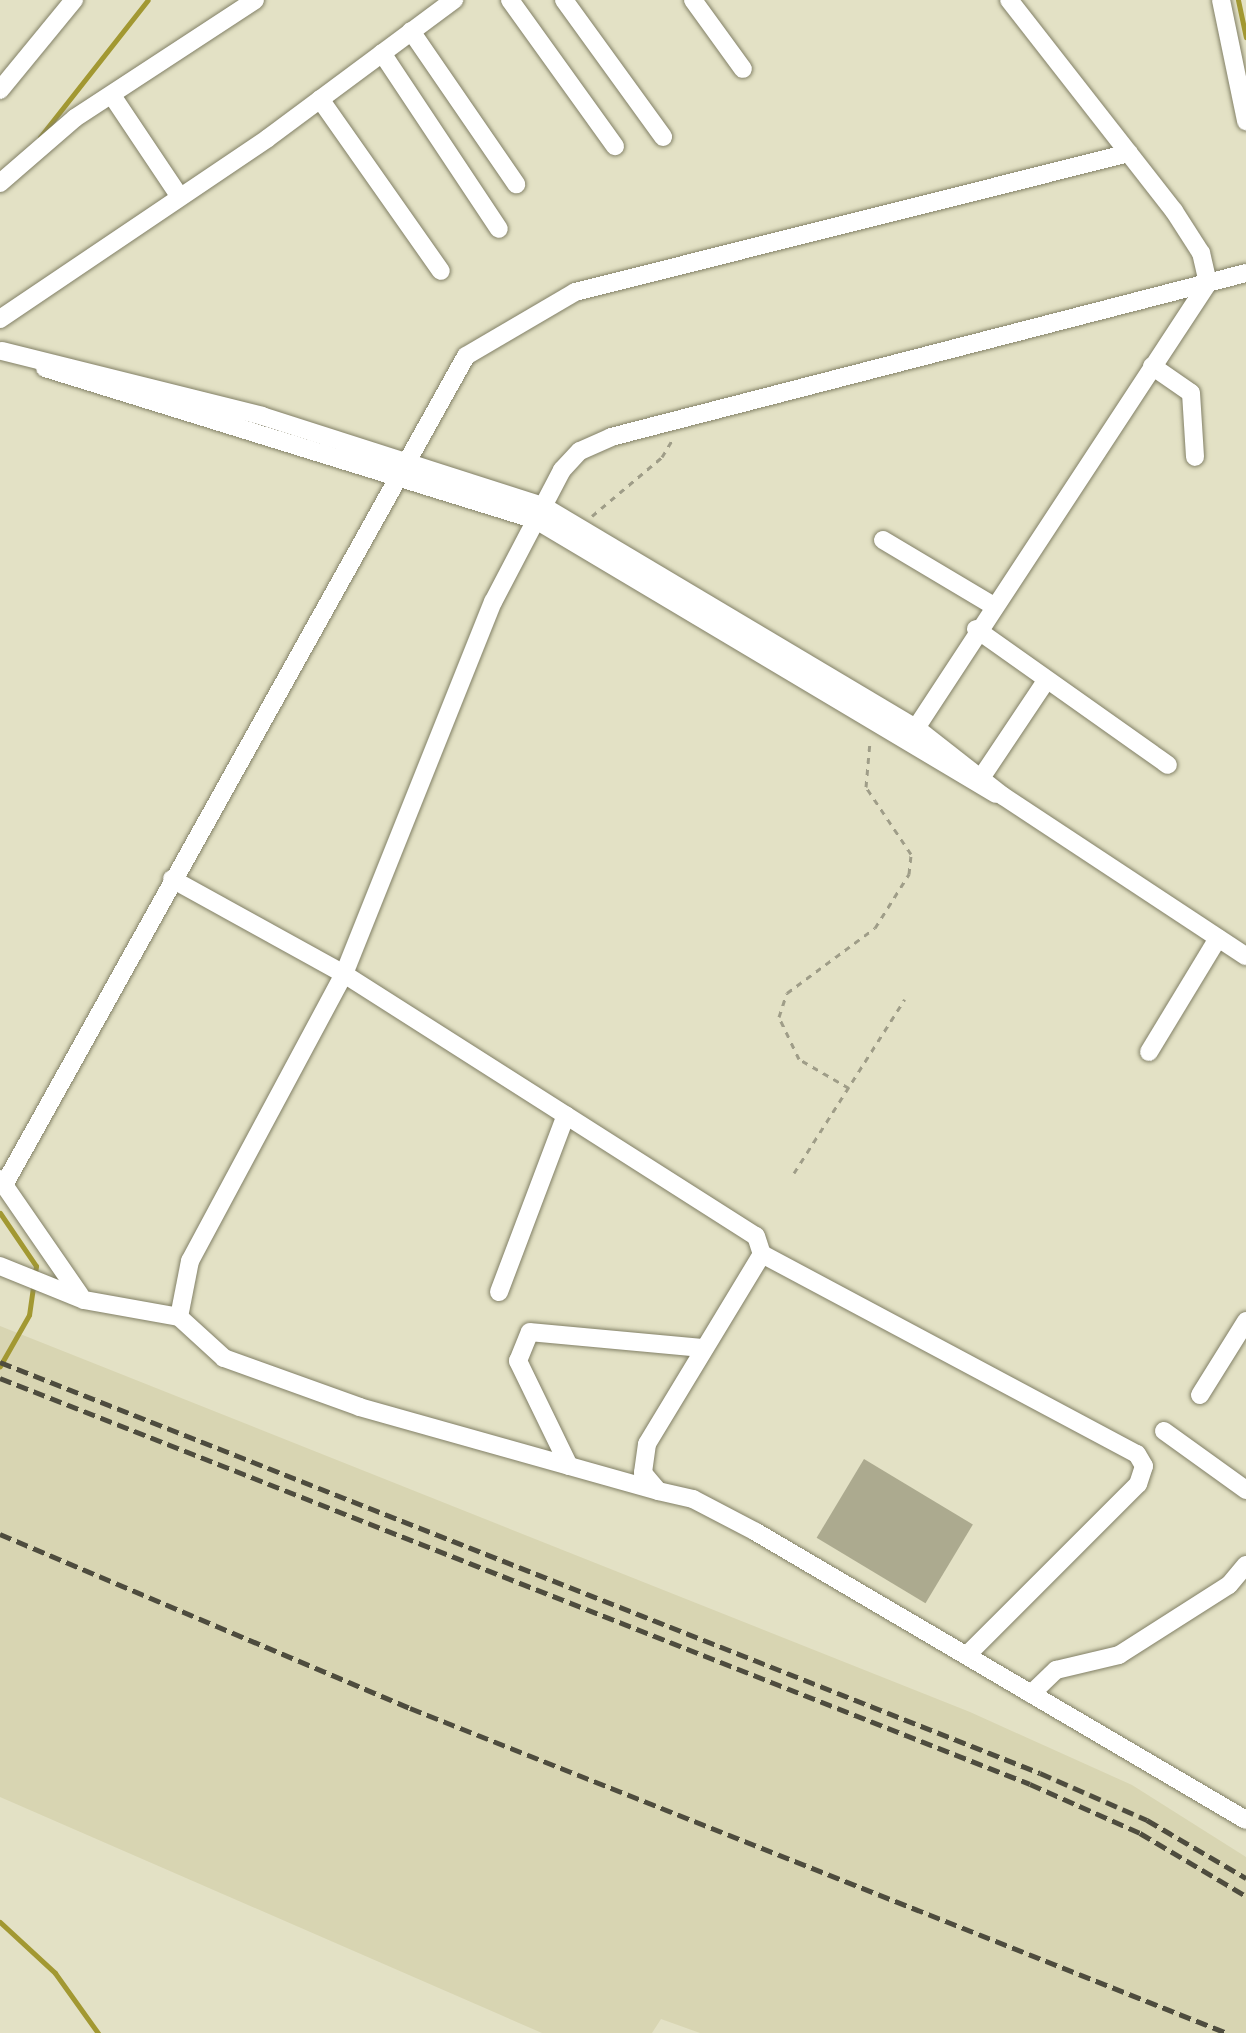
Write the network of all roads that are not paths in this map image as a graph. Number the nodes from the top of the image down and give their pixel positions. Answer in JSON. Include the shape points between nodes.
{"nodes":[{"id":1,"x":74,"y":0,"type":"edge"},
{"id":2,"x":255,"y":0,"type":"edge"},
{"id":3,"x":454,"y":0,"type":"edge"},
{"id":4,"x":510,"y":0,"type":"edge"},
{"id":5,"x":564,"y":0,"type":"edge"},
{"id":6,"x":693,"y":0,"type":"edge"},
{"id":7,"x":1009,"y":0,"type":"edge"},
{"id":8,"x":1221,"y":0,"type":"edge"},
{"id":9,"x":411,"y":31,"type":"junction"},
{"id":10,"x":382,"y":53,"type":"junction"},
{"id":11,"x":743,"y":69,"type":"dead end"},
{"id":12,"x":0,"y":90,"type":"edge"},
{"id":13,"x":113,"y":97,"type":"junction"},
{"id":14,"x":320,"y":99,"type":"junction"},
{"id":15,"x":1246,"y":121,"type":"edge"},
{"id":16,"x":663,"y":137,"type":"dead end"},
{"id":17,"x":615,"y":146,"type":"dead end"},
{"id":18,"x":1129,"y":153,"type":"junction"},
{"id":19,"x":0,"y":183,"type":"edge"},
{"id":20,"x":516,"y":184,"type":"dead end"},
{"id":21,"x":180,"y":197,"type":"junction"},
{"id":22,"x":499,"y":229,"type":"dead end"},
{"id":23,"x":441,"y":271,"type":"dead end"},
{"id":24,"x":1246,"y":273,"type":"edge"},
{"id":25,"x":1208,"y":283,"type":"junction"},
{"id":26,"x":0,"y":319,"type":"edge"},
{"id":27,"x":1,"y":350,"type":"edge"},
{"id":28,"x":1152,"y":366,"type":"junction"},
{"id":29,"x":1195,"y":457,"type":"dead end"},
{"id":30,"x":403,"y":467,"type":"junction"},
{"id":31,"x":539,"y":513,"type":"junction"},
{"id":32,"x":883,"y":540,"type":"dead end"},
{"id":33,"x":992,"y":605,"type":"junction"},
{"id":34,"x":976,"y":629,"type":"junction"},
{"id":35,"x":1046,"y":681,"type":"junction"},
{"id":36,"x":916,"y":728,"type":"junction"},
{"id":37,"x":1168,"y":765,"type":"dead end"},
{"id":38,"x":983,"y":775,"type":"junction"},
{"id":39,"x":1003,"y":796,"type":"junction"},
{"id":40,"x":172,"y":879,"type":"junction"},
{"id":41,"x":1218,"y":938,"type":"junction"},
{"id":42,"x":1246,"y":956,"type":"edge"},
{"id":43,"x":344,"y":974,"type":"junction"},
{"id":44,"x":1149,"y":1052,"type":"dead end"},
{"id":45,"x":566,"y":1115,"type":"junction"},
{"id":46,"x":2,"y":1182,"type":"edge"},
{"id":47,"x":762,"y":1254,"type":"junction"},
{"id":48,"x":8,"y":1269,"type":"edge"},
{"id":49,"x":499,"y":1292,"type":"dead end"},
{"id":50,"x":84,"y":1300,"type":"junction"},
{"id":51,"x":179,"y":1317,"type":"junction"},
{"id":52,"x":1246,"y":1321,"type":"edge"},
{"id":53,"x":704,"y":1348,"type":"junction"},
{"id":54,"x":1200,"y":1395,"type":"dead end"},
{"id":55,"x":1164,"y":1431,"type":"dead end"},
{"id":56,"x":569,"y":1466,"type":"junction"},
{"id":57,"x":1246,"y":1490,"type":"edge"},
{"id":58,"x":658,"y":1491,"type":"junction"},
{"id":59,"x":1246,"y":1565,"type":"edge"},
{"id":60,"x":967,"y":1655,"type":"junction"},
{"id":61,"x":1031,"y":1694,"type":"junction"},
{"id":62,"x":1246,"y":1820,"type":"edge"}],
"edges":[{"from":1,"to":12,"type":"street"},
{"from":2,"to":13,"type":"street"},
{"from":3,"to":9,"type":"street"},
{"from":4,"to":17,"type":"street"},
{"from":5,"to":16,"type":"street"},
{"from":6,"to":11,"type":"street"},
{"from":7,"to":18,"type":"street"},
{"from":8,"to":15,"type":"street"},
{"from":9,"to":10,"type":"street"},
{"from":9,"to":20,"type":"street"},
{"from":10,"to":14,"type":"street"},
{"from":10,"to":22,"type":"street"},
{"from":13,"to":19,"type":"street","via":[[75,118]]},
{"from":13,"to":21,"type":"street"},
{"from":14,"to":21,"type":"street"},
{"from":14,"to":23,"type":"street"},
{"from":18,"to":25,"type":"street","via":[[1201,253]]},
{"from":18,"to":30,"type":"street","via":[[575,292],[466,356]]},
{"from":21,"to":26,"type":"street"},
{"from":24,"to":25,"type":"street"},
{"from":25,"to":28,"type":"street"},
{"from":25,"to":31,"type":"street","via":[[671,420],[580,451]]},
{"from":27,"to":30,"type":"street","via":[[14,348]]},
{"from":28,"to":29,"type":"street","via":[[1191,393]]},
{"from":28,"to":33,"type":"street"},
{"from":30,"to":31,"type":"street"},
{"from":30,"to":40,"type":"street"},
{"from":31,"to":36,"type":"street","via":[[585,528]]},
{"from":31,"to":39,"type":"street"},
{"from":31,"to":43,"type":"street","via":[[493,602]]},
{"from":32,"to":33,"type":"street"},
{"from":33,"to":34,"type":"street"},
{"from":34,"to":35,"type":"street"},
{"from":34,"to":36,"type":"street"},
{"from":35,"to":37,"type":"street"},
{"from":35,"to":38,"type":"street"},
{"from":36,"to":38,"type":"street"},
{"from":38,"to":39,"type":"street"},
{"from":39,"to":41,"type":"street"},
{"from":40,"to":43,"type":"street"},
{"from":40,"to":46,"type":"street"},
{"from":41,"to":42,"type":"street"},
{"from":41,"to":44,"type":"street"},
{"from":43,"to":45,"type":"street"},
{"from":43,"to":51,"type":"street","via":[[190,1261]]},
{"from":45,"to":47,"type":"street","via":[[740,1221]]},
{"from":45,"to":49,"type":"street"},
{"from":46,"to":50,"type":"street"},
{"from":47,"to":53,"type":"street"},
{"from":47,"to":60,"type":"street","via":[[1137,1454],[1144,1466],[1138,1484]]},
{"from":48,"to":50,"type":"street"},
{"from":50,"to":51,"type":"street"},
{"from":51,"to":56,"type":"street","via":[[224,1358],[360,1407]]},
{"from":52,"to":54,"type":"street"},
{"from":53,"to":56,"type":"street","via":[[530,1332],[518,1361]]},
{"from":53,"to":58,"type":"street","via":[[647,1444],[643,1473]]},
{"from":55,"to":57,"type":"street"},
{"from":56,"to":58,"type":"street"},
{"from":58,"to":60,"type":"street","via":[[693,1499],[756,1532]]},
{"from":59,"to":61,"type":"street","via":[[1229,1585],[1119,1655],[1056,1670]]},
{"from":60,"to":61,"type":"street"},
{"from":61,"to":62,"type":"street"}]}
